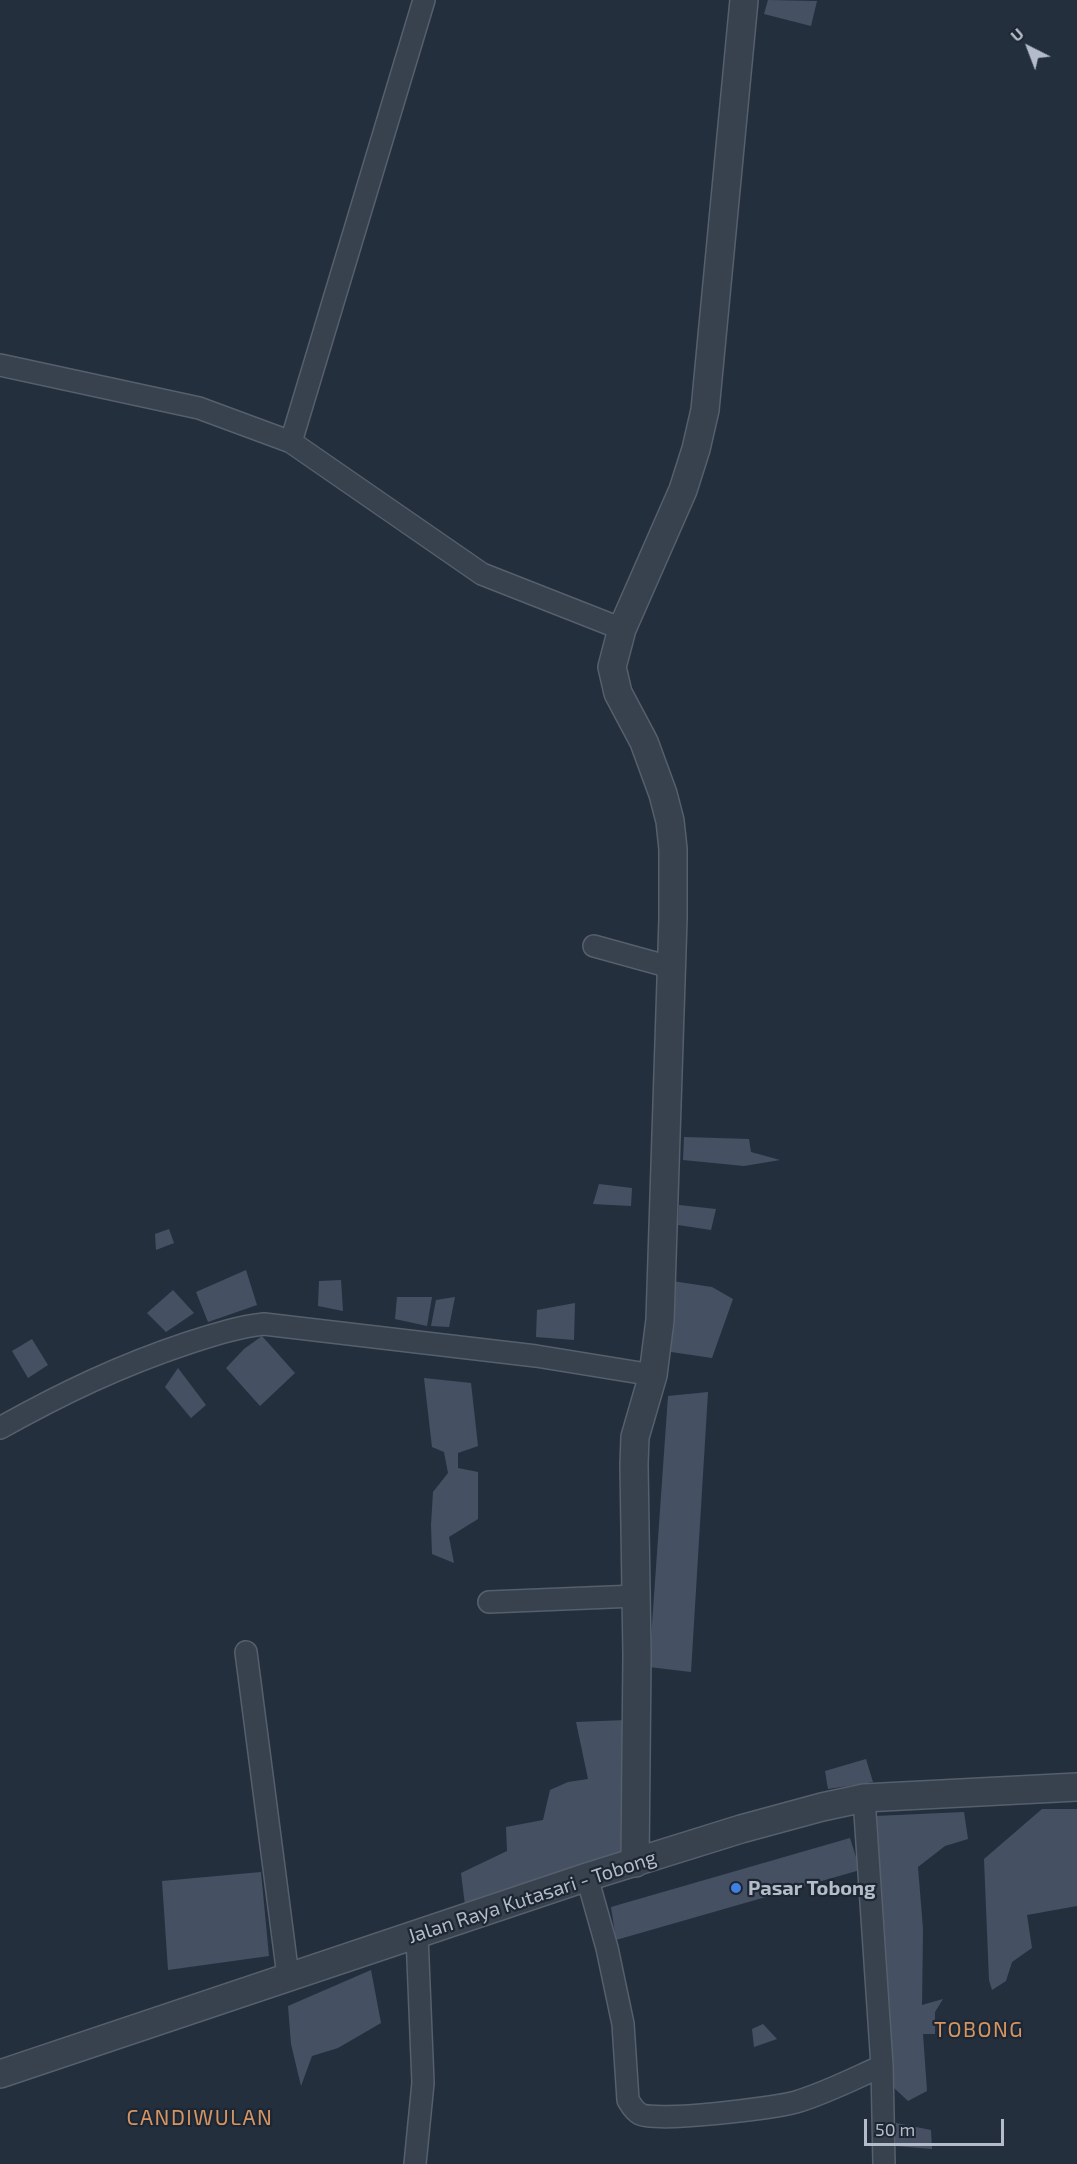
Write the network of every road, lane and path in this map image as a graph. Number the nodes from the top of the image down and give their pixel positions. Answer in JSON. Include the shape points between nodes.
{"nodes":[{"id":1,"x":424,"y":0,"type":"edge"},
{"id":2,"x":744,"y":0,"type":"edge"},
{"id":3,"x":0,"y":365,"type":"edge"},
{"id":4,"x":291,"y":442,"type":"junction"},
{"id":5,"x":622,"y":629,"type":"junction"},
{"id":6,"x":594,"y":946,"type":"dead end"},
{"id":7,"x":670,"y":968,"type":"junction"},
{"id":8,"x":653,"y":1375,"type":"junction"},
{"id":9,"x":0,"y":1428,"type":"edge"},
{"id":10,"x":636,"y":1596,"type":"junction"},
{"id":11,"x":489,"y":1602,"type":"dead end"},
{"id":12,"x":246,"y":1652,"type":"dead end"},
{"id":13,"x":1077,"y":1787,"type":"edge"},
{"id":14,"x":864,"y":1798,"type":"junction"},
{"id":15,"x":635,"y":1863,"type":"junction"},
{"id":16,"x":587,"y":1877,"type":"junction"},
{"id":17,"x":417,"y":1935,"type":"junction"},
{"id":18,"x":288,"y":1976,"type":"junction"},
{"id":19,"x":882,"y":2066,"type":"junction"},
{"id":20,"x":0,"y":2074,"type":"edge"},
{"id":21,"x":415,"y":2164,"type":"edge"},
{"id":22,"x":884,"y":2164,"type":"edge"}],
"edges":[{"from":1,"to":4,"type":"street"},
{"from":2,"to":5,"type":"street","via":[[705,410],[683,490]]},
{"from":3,"to":4,"type":"street","via":[[199,408]]},
{"from":4,"to":5,"type":"street","via":[[482,574]]},
{"from":5,"to":7,"type":"street","via":[[614,657],[614,679],[644,742],[670,821]]},
{"from":6,"to":7,"type":"street"},
{"from":7,"to":8,"type":"street","via":[[661,1296]]},
{"from":8,"to":9,"type":"street","via":[[536,1356],[264,1324],[238,1327],[139,1359],[62,1393]]},
{"from":8,"to":10,"type":"street","via":[[635,1437]]},
{"from":10,"to":11,"type":"street"},
{"from":10,"to":15,"type":"street"},
{"from":12,"to":18,"type":"street"},
{"from":13,"to":14,"type":"street","name":"Jalan Raya Kutasari - Tobong"},
{"from":14,"to":15,"type":"street","name":"Jalan Raya Kutasari - Tobong","via":[[741,1829]]},
{"from":14,"to":19,"type":"street"},
{"from":15,"to":16,"type":"street","name":"Jalan Raya Kutasari - Tobong"},
{"from":16,"to":17,"type":"street","name":"Jalan Raya Kutasari - Tobong"},
{"from":16,"to":19,"type":"street","via":[[608,1948],[622,2024],[628,2100],[640,2115],[705,2115],[793,2102],[831,2090]]},
{"from":17,"to":18,"type":"street","name":"Jalan Raya Kutasari - Tobong"},
{"from":17,"to":21,"type":"street","via":[[423,2083]]},
{"from":18,"to":20,"type":"street","name":"Jalan Raya Kutasari - Tobong"},
{"from":19,"to":22,"type":"street"}]}
